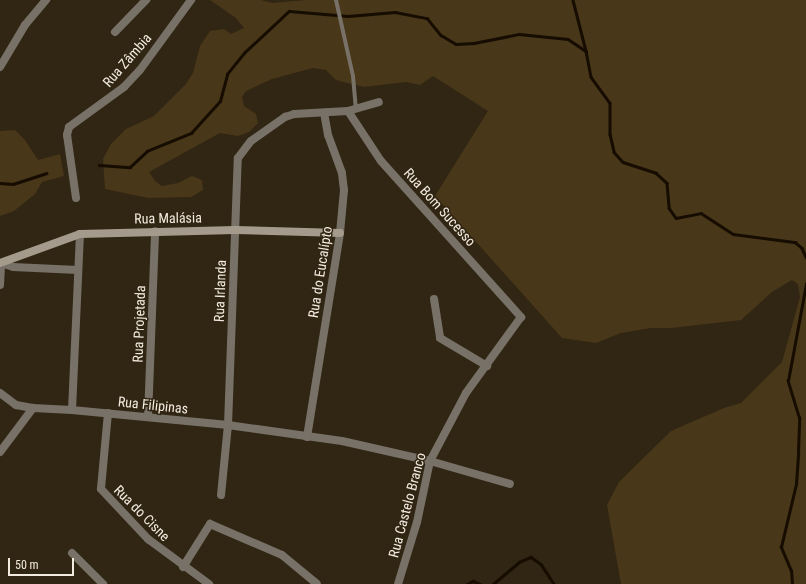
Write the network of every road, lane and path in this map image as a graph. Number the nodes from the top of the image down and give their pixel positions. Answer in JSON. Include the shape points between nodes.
{"nodes":[{"id":1,"x":46,"y":0,"type":"edge"},
{"id":2,"x":146,"y":0,"type":"edge"},
{"id":3,"x":191,"y":0,"type":"edge"},
{"id":4,"x":336,"y":0,"type":"edge"},
{"id":5,"x":115,"y":32,"type":"dead end"},
{"id":6,"x":0,"y":67,"type":"edge"},
{"id":7,"x":379,"y":102,"type":"dead end"},
{"id":8,"x":352,"y":110,"type":"junction"},
{"id":9,"x":324,"y":113,"type":"junction"},
{"id":10,"x":76,"y":198,"type":"dead end"},
{"id":11,"x":235,"y":230,"type":"junction"},
{"id":12,"x":155,"y":231,"type":"junction"},
{"id":13,"x":340,"y":232,"type":"junction"},
{"id":14,"x":80,"y":234,"type":"junction"},
{"id":15,"x":1,"y":263,"type":"edge"},
{"id":16,"x":78,"y":270,"type":"junction"},
{"id":17,"x":0,"y":285,"type":"edge"},
{"id":18,"x":434,"y":299,"type":"dead end"},
{"id":19,"x":519,"y":314,"type":"joint"},
{"id":20,"x":487,"y":366,"type":"junction"},
{"id":21,"x":0,"y":393,"type":"edge"},
{"id":22,"x":33,"y":408,"type":"junction"},
{"id":23,"x":72,"y":410,"type":"junction"},
{"id":24,"x":108,"y":413,"type":"junction"},
{"id":25,"x":148,"y":417,"type":"junction"},
{"id":26,"x":228,"y":425,"type":"junction"},
{"id":27,"x":307,"y":437,"type":"junction"},
{"id":28,"x":0,"y":452,"type":"edge"},
{"id":29,"x":430,"y":461,"type":"junction"},
{"id":30,"x":510,"y":484,"type":"dead end"},
{"id":31,"x":221,"y":495,"type":"dead end"},
{"id":32,"x":72,"y":553,"type":"dead end"},
{"id":33,"x":183,"y":567,"type":"junction"},
{"id":34,"x":103,"y":584,"type":"edge"},
{"id":35,"x":209,"y":584,"type":"edge"},
{"id":36,"x":316,"y":584,"type":"edge"},
{"id":37,"x":398,"y":584,"type":"edge"}],
"edges":[{"from":1,"to":6,"type":"street","via":[[25,24]]},
{"from":2,"to":5,"type":"street"},
{"from":3,"to":10,"type":"street","name":"Rua Zâmbia","via":[[124,88],[72,125],[67,135]]},
{"from":4,"to":8,"type":"lane","via":[[353,76]]},
{"from":7,"to":8,"type":"street"},
{"from":8,"to":9,"type":"street"},
{"from":8,"to":19,"type":"street","name":"Rua Bom Sucesso","via":[[381,161]]},
{"from":9,"to":11,"type":"street","name":"Rua Irlanda","via":[[294,114],[285,117],[252,141],[238,158]]},
{"from":9,"to":13,"type":"street","name":"Rua do Eucalípto","via":[[328,135],[342,173],[344,190]]},
{"from":11,"to":12,"type":"street","name":"Rua Malásia"},
{"from":11,"to":13,"type":"street","name":"Rua Malásia"},
{"from":11,"to":26,"type":"street","name":"Rua Irlanda"},
{"from":12,"to":14,"type":"street","name":"Rua Malásia"},
{"from":12,"to":25,"type":"street","name":"Rua Projetada"},
{"from":13,"to":27,"type":"street","name":"Rua do Eucalípto"},
{"from":14,"to":15,"type":"street","name":"Rua Malásia"},
{"from":14,"to":16,"type":"street"},
{"from":15,"to":16,"type":"street","via":[[13,267]]},
{"from":15,"to":17,"type":"street"},
{"from":16,"to":23,"type":"street"},
{"from":18,"to":20,"type":"street","via":[[440,338]]},
{"from":19,"to":20,"type":"street","name":"Rua Castelo Branco","via":[[520,322]]},
{"from":20,"to":29,"type":"street","name":"Rua Castelo Branco","via":[[466,393]]},
{"from":21,"to":22,"type":"street","name":"Rua Filipinas","via":[[16,404]]},
{"from":22,"to":23,"type":"street","name":"Rua Filipinas"},
{"from":22,"to":28,"type":"street"},
{"from":23,"to":24,"type":"street","name":"Rua Filipinas"},
{"from":24,"to":25,"type":"street","name":"Rua Filipinas"},
{"from":24,"to":33,"type":"street","name":"Rua do Cisne","via":[[101,489],[148,539]]},
{"from":25,"to":26,"type":"street","name":"Rua Filipinas"},
{"from":26,"to":27,"type":"street","name":"Rua Filipinas"},
{"from":26,"to":31,"type":"street","name":"Rua Irlanda"},
{"from":27,"to":29,"type":"street","name":"Rua Filipinas","via":[[370,446]]},
{"from":29,"to":30,"type":"street","name":"Rua Filipinas"},
{"from":29,"to":37,"type":"street","name":"Rua Castelo Branco","via":[[417,522]]},
{"from":32,"to":34,"type":"street"},
{"from":33,"to":35,"type":"street","name":"Rua do Cisne"},
{"from":33,"to":36,"type":"street","via":[[210,524],[282,555]]}]}
